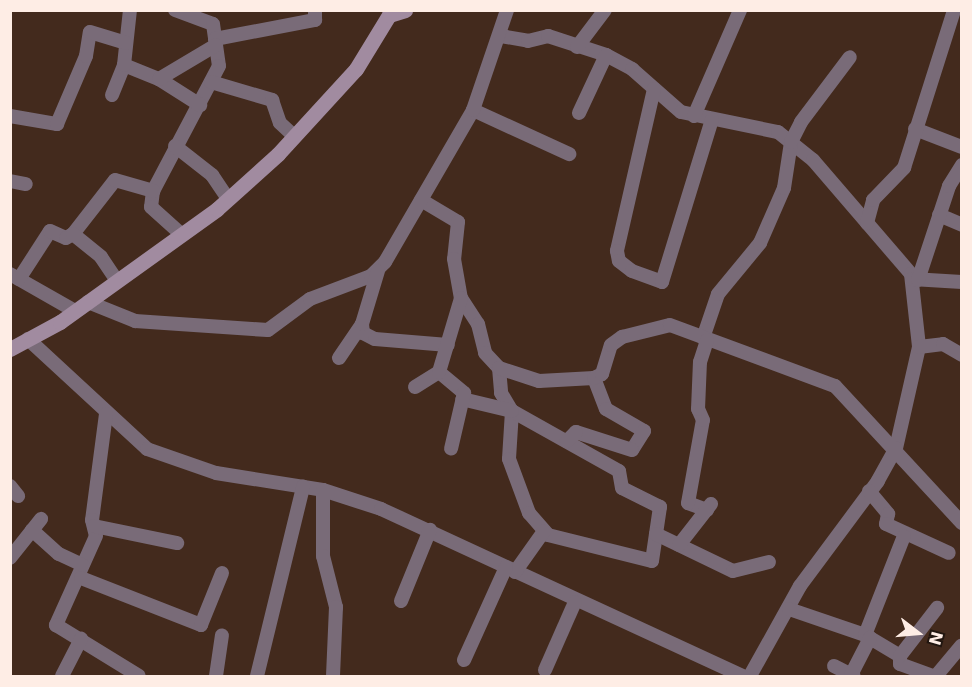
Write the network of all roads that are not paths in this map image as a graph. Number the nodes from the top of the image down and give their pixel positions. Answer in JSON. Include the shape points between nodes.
{"nodes":[{"id":1,"x":129,"y":10,"type":"edge"},
{"id":2,"x":175,"y":10,"type":"edge"},
{"id":3,"x":315,"y":10,"type":"edge"},
{"id":4,"x":405,"y":10,"type":"edge"},
{"id":5,"x":507,"y":10,"type":"edge"},
{"id":6,"x":605,"y":10,"type":"edge"},
{"id":7,"x":740,"y":10,"type":"edge"},
{"id":8,"x":954,"y":10,"type":"edge"},
{"id":9,"x":385,"y":13,"type":"edge"},
{"id":10,"x":501,"y":36,"type":"junction"},
{"id":11,"x":216,"y":42,"type":"junction"},
{"id":12,"x":125,"y":43,"type":"junction"},
{"id":13,"x":577,"y":47,"type":"junction"},
{"id":14,"x":606,"y":55,"type":"junction"},
{"id":15,"x":850,"y":57,"type":"dead end"},
{"id":16,"x":123,"y":65,"type":"junction"},
{"id":17,"x":159,"y":79,"type":"junction"},
{"id":18,"x":211,"y":82,"type":"junction"},
{"id":19,"x":654,"y":89,"type":"junction"},
{"id":20,"x":112,"y":95,"type":"dead end"},
{"id":21,"x":200,"y":105,"type":"junction"},
{"id":22,"x":473,"y":110,"type":"junction"},
{"id":23,"x":579,"y":113,"type":"dead end"},
{"id":24,"x":10,"y":116,"type":"edge"},
{"id":25,"x":694,"y":116,"type":"junction"},
{"id":26,"x":712,"y":119,"type":"junction"},
{"id":27,"x":915,"y":129,"type":"junction"},
{"id":28,"x":294,"y":136,"type":"junction"},
{"id":29,"x":790,"y":142,"type":"junction"},
{"id":30,"x":175,"y":146,"type":"junction"},
{"id":31,"x":962,"y":147,"type":"edge"},
{"id":32,"x":569,"y":154,"type":"dead end"},
{"id":33,"x":962,"y":165,"type":"edge"},
{"id":34,"x":10,"y":181,"type":"edge"},
{"id":35,"x":26,"y":184,"type":"dead end"},
{"id":36,"x":153,"y":191,"type":"junction"},
{"id":37,"x":228,"y":199,"type":"junction"},
{"id":38,"x":421,"y":200,"type":"junction"},
{"id":39,"x":939,"y":215,"type":"junction"},
{"id":40,"x":867,"y":223,"type":"junction"},
{"id":41,"x":962,"y":225,"type":"edge"},
{"id":42,"x":73,"y":234,"type":"junction"},
{"id":43,"x":181,"y":234,"type":"junction"},
{"id":44,"x":378,"y":271,"type":"junction"},
{"id":45,"x":15,"y":277,"type":"edge"},
{"id":46,"x":915,"y":280,"type":"junction"},
{"id":47,"x":117,"y":281,"type":"junction"},
{"id":48,"x":962,"y":282,"type":"edge"},
{"id":49,"x":461,"y":298,"type":"junction"},
{"id":50,"x":81,"y":307,"type":"junction"},
{"id":51,"x":362,"y":324,"type":"junction"},
{"id":52,"x":28,"y":339,"type":"junction"},
{"id":53,"x":705,"y":339,"type":"junction"},
{"id":54,"x":448,"y":345,"type":"junction"},
{"id":55,"x":919,"y":347,"type":"junction"},
{"id":56,"x":10,"y":349,"type":"edge"},
{"id":57,"x":962,"y":355,"type":"edge"},
{"id":58,"x":339,"y":358,"type":"dead end"},
{"id":59,"x":499,"y":368,"type":"junction"},
{"id":60,"x":439,"y":372,"type":"junction"},
{"id":61,"x":594,"y":378,"type":"junction"},
{"id":62,"x":415,"y":387,"type":"dead end"},
{"id":63,"x":462,"y":399,"type":"junction"},
{"id":64,"x":512,"y":411,"type":"junction"},
{"id":65,"x":106,"y":414,"type":"junction"},
{"id":66,"x":567,"y":441,"type":"junction"},
{"id":67,"x":450,"y":448,"type":"dead end"},
{"id":68,"x":896,"y":448,"type":"junction"},
{"id":69,"x":303,"y":487,"type":"junction"},
{"id":70,"x":322,"y":490,"type":"junction"},
{"id":71,"x":869,"y":491,"type":"junction"},
{"id":72,"x":962,"y":523,"type":"edge"},
{"id":73,"x":93,"y":526,"type":"junction"},
{"id":74,"x":430,"y":530,"type":"junction"},
{"id":75,"x":544,"y":531,"type":"junction"},
{"id":76,"x":656,"y":534,"type":"junction"},
{"id":77,"x":904,"y":536,"type":"junction"},
{"id":78,"x":177,"y":543,"type":"dead end"},
{"id":79,"x":679,"y":545,"type":"junction"},
{"id":80,"x":949,"y":553,"type":"dead end"},
{"id":81,"x":10,"y":558,"type":"edge"},
{"id":82,"x":769,"y":562,"type":"dead end"},
{"id":83,"x":511,"y":570,"type":"junction"},
{"id":84,"x":82,"y":572,"type":"junction"},
{"id":85,"x":222,"y":573,"type":"dead end"},
{"id":86,"x":401,"y":601,"type":"dead end"},
{"id":87,"x":574,"y":602,"type":"junction"},
{"id":88,"x":937,"y":608,"type":"dead end"},
{"id":89,"x":789,"y":609,"type":"junction"},
{"id":90,"x":222,"y":635,"type":"dead end"},
{"id":91,"x":867,"y":636,"type":"junction"},
{"id":92,"x":81,"y":639,"type":"junction"},
{"id":93,"x":962,"y":645,"type":"edge"},
{"id":94,"x":900,"y":656,"type":"junction"},
{"id":95,"x":464,"y":660,"type":"dead end"},
{"id":96,"x":834,"y":666,"type":"dead end"},
{"id":97,"x":545,"y":670,"type":"dead end"},
{"id":98,"x":337,"y":672,"type":"edge"},
{"id":99,"x":734,"y":675,"type":"edge"},
{"id":100,"x":62,"y":676,"type":"edge"},
{"id":101,"x":140,"y":676,"type":"edge"},
{"id":102,"x":216,"y":676,"type":"edge"},
{"id":103,"x":257,"y":676,"type":"edge"},
{"id":104,"x":750,"y":676,"type":"edge"},
{"id":105,"x":852,"y":676,"type":"edge"},
{"id":106,"x":934,"y":676,"type":"edge"}],
"edges":[{"from":1,"to":12,"type":"street"},
{"from":2,"to":11,"type":"street","via":[[213,24]]},
{"from":3,"to":11,"type":"street","via":[[315,20]]},
{"from":4,"to":9,"type":"main road"},
{"from":5,"to":10,"type":"street"},
{"from":6,"to":13,"type":"street"},
{"from":7,"to":25,"type":"street"},
{"from":8,"to":27,"type":"street"},
{"from":9,"to":28,"type":"main road","via":[[356,69]]},
{"from":10,"to":13,"type":"street","via":[[528,41],[548,36]]},
{"from":10,"to":22,"type":"street"},
{"from":11,"to":17,"type":"street"},
{"from":11,"to":18,"type":"street","via":[[219,66]]},
{"from":12,"to":16,"type":"street"},
{"from":12,"to":24,"type":"street","via":[[90,32],[86,56],[57,124]]},
{"from":13,"to":14,"type":"street"},
{"from":14,"to":19,"type":"street"},
{"from":14,"to":23,"type":"street"},
{"from":15,"to":29,"type":"street"},
{"from":16,"to":17,"type":"street"},
{"from":16,"to":20,"type":"street"},
{"from":17,"to":21,"type":"street"},
{"from":18,"to":21,"type":"street"},
{"from":18,"to":28,"type":"street","via":[[272,99],[280,123]]},
{"from":19,"to":25,"type":"street","via":[[672,107]]},
{"from":19,"to":26,"type":"street","via":[[617,251],[620,261],[632,271],[662,282]]},
{"from":21,"to":30,"type":"street"},
{"from":22,"to":32,"type":"street"},
{"from":22,"to":38,"type":"street"},
{"from":25,"to":26,"type":"street"},
{"from":26,"to":29,"type":"street","via":[[774,130]]},
{"from":27,"to":31,"type":"street"},
{"from":27,"to":40,"type":"street","via":[[904,168],[873,200]]},
{"from":28,"to":37,"type":"main road"},
{"from":29,"to":40,"type":"street"},
{"from":29,"to":53,"type":"street","via":[[784,188],[760,243],[718,294]]},
{"from":30,"to":36,"type":"street"},
{"from":30,"to":37,"type":"street","via":[[212,175]]},
{"from":33,"to":39,"type":"street"},
{"from":34,"to":35,"type":"street"},
{"from":36,"to":42,"type":"street","via":[[115,180]]},
{"from":36,"to":43,"type":"street","via":[[151,207],[166,215]]},
{"from":37,"to":43,"type":"main road"},
{"from":38,"to":44,"type":"street"},
{"from":38,"to":49,"type":"street","via":[[458,222],[454,259]]},
{"from":39,"to":41,"type":"street"},
{"from":39,"to":46,"type":"street"},
{"from":40,"to":46,"type":"street"},
{"from":42,"to":45,"type":"street","via":[[66,238],[50,231]]},
{"from":42,"to":47,"type":"street","via":[[101,257]]},
{"from":43,"to":47,"type":"main road"},
{"from":44,"to":50,"type":"street","via":[[310,300],[268,330],[135,321]]},
{"from":44,"to":51,"type":"street"},
{"from":45,"to":50,"type":"street"},
{"from":46,"to":48,"type":"street"},
{"from":46,"to":55,"type":"street"},
{"from":47,"to":50,"type":"main road"},
{"from":49,"to":54,"type":"street"},
{"from":49,"to":59,"type":"street","via":[[478,324],[485,353]]},
{"from":50,"to":52,"type":"main road"},
{"from":51,"to":54,"type":"street","via":[[363,333],[375,339]]},
{"from":51,"to":58,"type":"street"},
{"from":52,"to":56,"type":"main road"},
{"from":52,"to":65,"type":"street"},
{"from":53,"to":61,"type":"street","via":[[670,326],[644,328],[611,345],[602,374]]},
{"from":53,"to":68,"type":"street","via":[[835,386]]},
{"from":53,"to":79,"type":"street","via":[[700,374],[703,420],[688,503],[709,507]]},
{"from":54,"to":60,"type":"street"},
{"from":55,"to":57,"type":"street","via":[[943,344]]},
{"from":55,"to":68,"type":"street"},
{"from":59,"to":61,"type":"street","via":[[539,381]]},
{"from":59,"to":64,"type":"street","via":[[501,393]]},
{"from":60,"to":62,"type":"street"},
{"from":60,"to":63,"type":"street","via":[[464,393]]},
{"from":61,"to":66,"type":"street","via":[[606,409],[644,431],[632,450],[576,432]]},
{"from":63,"to":64,"type":"street"},
{"from":63,"to":67,"type":"street"},
{"from":64,"to":66,"type":"street"},
{"from":64,"to":75,"type":"street","via":[[509,459],[519,497]]},
{"from":65,"to":69,"type":"street","via":[[147,450],[216,473]]},
{"from":65,"to":73,"type":"street"},
{"from":66,"to":76,"type":"street","via":[[620,471],[622,488],[660,507]]},
{"from":68,"to":71,"type":"street"},
{"from":68,"to":72,"type":"street"},
{"from":69,"to":70,"type":"street"},
{"from":69,"to":103,"type":"street"},
{"from":70,"to":74,"type":"street"},
{"from":70,"to":98,"type":"street","via":[[323,556],[336,607]]},
{"from":71,"to":77,"type":"street","via":[[888,514],[886,525]]},
{"from":71,"to":89,"type":"street"},
{"from":73,"to":78,"type":"street"},
{"from":73,"to":84,"type":"street","via":[[96,536]]},
{"from":74,"to":83,"type":"street"},
{"from":74,"to":86,"type":"street"},
{"from":75,"to":76,"type":"street","via":[[652,561]]},
{"from":75,"to":83,"type":"street"},
{"from":76,"to":79,"type":"street"},
{"from":77,"to":80,"type":"street"},
{"from":77,"to":91,"type":"street"},
{"from":79,"to":82,"type":"street","via":[[733,571]]},
{"from":81,"to":84,"type":"street","via":[[36,524],[58,554]]},
{"from":83,"to":87,"type":"street"},
{"from":83,"to":95,"type":"street"},
{"from":84,"to":85,"type":"street","via":[[201,625]]},
{"from":84,"to":92,"type":"street","via":[[56,625]]},
{"from":87,"to":97,"type":"street"},
{"from":87,"to":99,"type":"street"},
{"from":88,"to":94,"type":"street"},
{"from":89,"to":91,"type":"street"},
{"from":89,"to":104,"type":"street"},
{"from":90,"to":102,"type":"street"},
{"from":91,"to":94,"type":"street"},
{"from":91,"to":105,"type":"street"},
{"from":92,"to":100,"type":"street"},
{"from":92,"to":101,"type":"street"},
{"from":93,"to":106,"type":"street"},
{"from":94,"to":106,"type":"street","via":[[900,664]]},
{"from":96,"to":105,"type":"street"}]}
